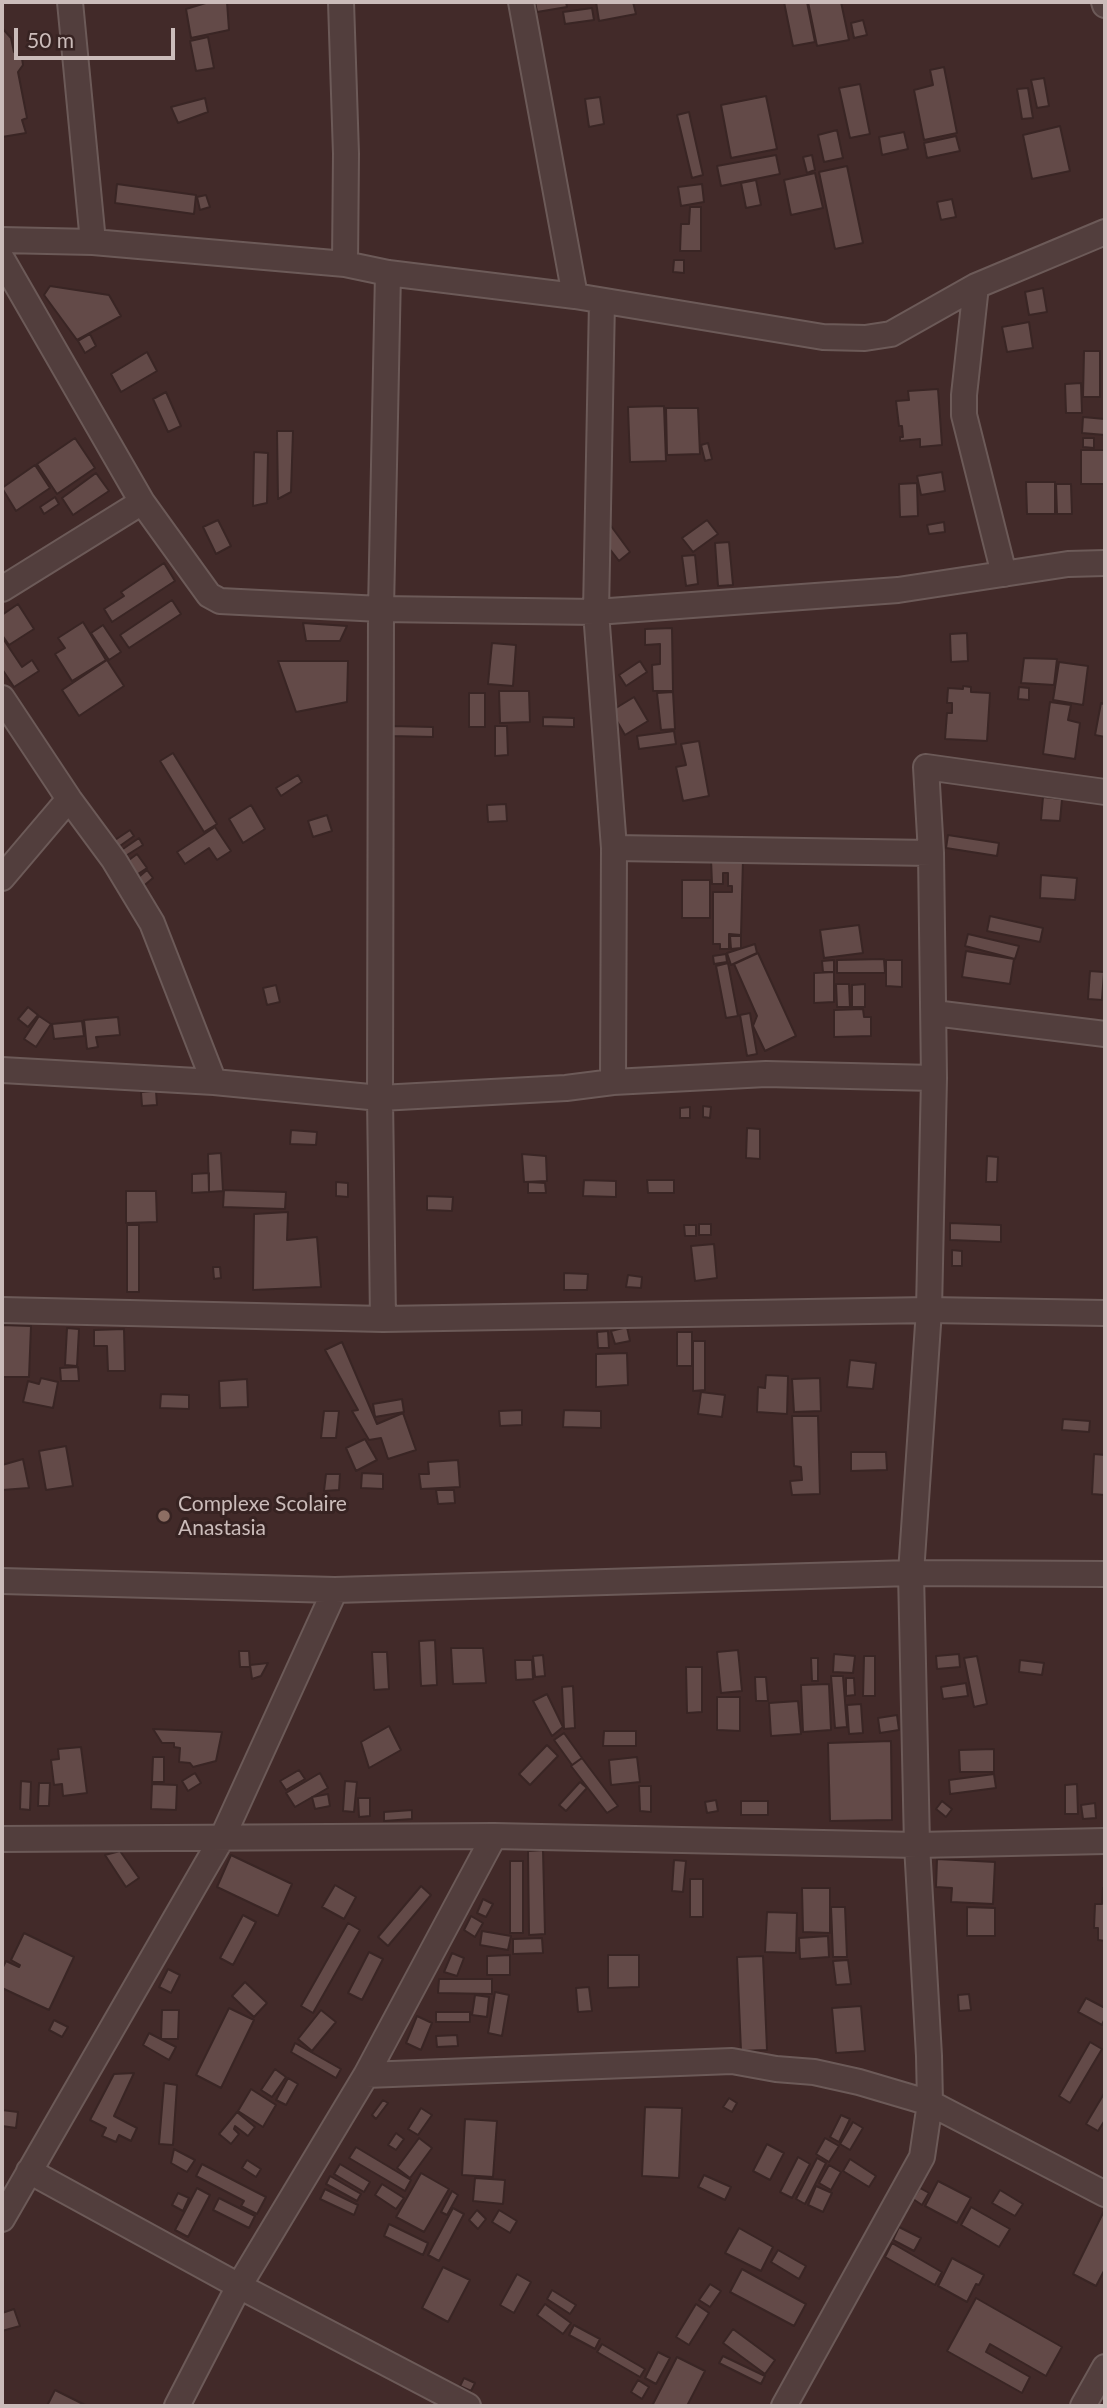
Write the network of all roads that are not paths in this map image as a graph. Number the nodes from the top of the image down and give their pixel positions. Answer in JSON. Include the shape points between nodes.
{"nodes":[{"id":1,"x":70,"y":2,"type":"edge"},
{"id":2,"x":341,"y":2,"type":"edge"},
{"id":3,"x":521,"y":2,"type":"edge"},
{"id":4,"x":1105,"y":232,"type":"edge"},
{"id":5,"x":2,"y":240,"type":"edge"},
{"id":6,"x":93,"y":242,"type":"junction"},
{"id":7,"x":2,"y":259,"type":"edge"},
{"id":8,"x":345,"y":264,"type":"junction"},
{"id":9,"x":388,"y":273,"type":"junction"},
{"id":10,"x":976,"y":286,"type":"junction"},
{"id":11,"x":575,"y":296,"type":"junction"},
{"id":12,"x":602,"y":301,"type":"junction"},
{"id":13,"x":142,"y":502,"type":"junction"},
{"id":14,"x":1105,"y":563,"type":"edge"},
{"id":15,"x":1004,"y":574,"type":"junction"},
{"id":16,"x":2,"y":589,"type":"edge"},
{"id":17,"x":381,"y":609,"type":"junction"},
{"id":18,"x":596,"y":612,"type":"junction"},
{"id":19,"x":2,"y":698,"type":"edge"},
{"id":20,"x":1105,"y":792,"type":"edge"},
{"id":21,"x":69,"y":799,"type":"junction"},
{"id":22,"x":614,"y":848,"type":"junction"},
{"id":23,"x":931,"y":853,"type":"junction"},
{"id":24,"x":2,"y":878,"type":"edge"},
{"id":25,"x":934,"y":1013,"type":"junction"},
{"id":26,"x":1105,"y":1034,"type":"edge"},
{"id":27,"x":2,"y":1070,"type":"edge"},
{"id":28,"x":934,"y":1078,"type":"junction"},
{"id":29,"x":214,"y":1082,"type":"junction"},
{"id":30,"x":613,"y":1082,"type":"junction"},
{"id":31,"x":380,"y":1098,"type":"junction"},
{"id":32,"x":2,"y":1310,"type":"edge"},
{"id":33,"x":929,"y":1311,"type":"junction"},
{"id":34,"x":1105,"y":1313,"type":"edge"},
{"id":35,"x":383,"y":1319,"type":"junction"},
{"id":36,"x":911,"y":1573,"type":"junction"},
{"id":37,"x":1105,"y":1574,"type":"edge"},
{"id":38,"x":2,"y":1581,"type":"edge"},
{"id":39,"x":335,"y":1590,"type":"junction"},
{"id":40,"x":223,"y":1836,"type":"junction"},
{"id":41,"x":494,"y":1836,"type":"junction"},
{"id":42,"x":2,"y":1839,"type":"edge"},
{"id":43,"x":1105,"y":1841,"type":"edge"},
{"id":44,"x":916,"y":1845,"type":"junction"},
{"id":45,"x":366,"y":2075,"type":"junction"},
{"id":46,"x":930,"y":2104,"type":"junction"},
{"id":47,"x":29,"y":2171,"type":"junction"},
{"id":48,"x":1105,"y":2194,"type":"edge"},
{"id":49,"x":2,"y":2219,"type":"edge"},
{"id":50,"x":239,"y":2286,"type":"junction"},
{"id":51,"x":1105,"y":2367,"type":"edge"},
{"id":52,"x":177,"y":2406,"type":"edge"},
{"id":53,"x":468,"y":2406,"type":"edge"},
{"id":54,"x":784,"y":2406,"type":"edge"},
{"id":55,"x":1083,"y":2406,"type":"edge"}],
"edges":[{"from":1,"to":6,"type":"street"},
{"from":2,"to":8,"type":"street"},
{"from":3,"to":11,"type":"street"},
{"from":4,"to":10,"type":"street"},
{"from":5,"to":6,"type":"street"},
{"from":6,"to":8,"type":"street"},
{"from":7,"to":13,"type":"street"},
{"from":8,"to":9,"type":"street"},
{"from":9,"to":11,"type":"street"},
{"from":9,"to":17,"type":"street"},
{"from":10,"to":12,"type":"street","via":[[891,334],[865,338],[823,337]]},
{"from":10,"to":15,"type":"street","via":[[964,415]]},
{"from":11,"to":12,"type":"street"},
{"from":12,"to":18,"type":"street"},
{"from":13,"to":16,"type":"street"},
{"from":13,"to":17,"type":"street","via":[[209,595],[220,601]]},
{"from":14,"to":15,"type":"street"},
{"from":15,"to":18,"type":"street","via":[[898,590]]},
{"from":17,"to":18,"type":"street"},
{"from":17,"to":31,"type":"street"},
{"from":18,"to":22,"type":"street"},
{"from":19,"to":21,"type":"street"},
{"from":20,"to":23,"type":"street","via":[[926,767]]},
{"from":21,"to":24,"type":"street"},
{"from":21,"to":29,"type":"street","via":[[152,923]]},
{"from":22,"to":23,"type":"street"},
{"from":22,"to":30,"type":"street"},
{"from":23,"to":25,"type":"street"},
{"from":25,"to":26,"type":"street"},
{"from":25,"to":28,"type":"street"},
{"from":27,"to":29,"type":"street"},
{"from":28,"to":30,"type":"street","via":[[766,1074]]},
{"from":28,"to":33,"type":"street"},
{"from":29,"to":31,"type":"street"},
{"from":30,"to":31,"type":"street"},
{"from":31,"to":35,"type":"street"},
{"from":32,"to":35,"type":"street"},
{"from":33,"to":34,"type":"street"},
{"from":33,"to":35,"type":"street"},
{"from":33,"to":36,"type":"street"},
{"from":36,"to":37,"type":"street"},
{"from":36,"to":39,"type":"street"},
{"from":36,"to":44,"type":"street"},
{"from":38,"to":39,"type":"street"},
{"from":39,"to":40,"type":"street"},
{"from":40,"to":41,"type":"street"},
{"from":40,"to":42,"type":"street"},
{"from":40,"to":47,"type":"street"},
{"from":41,"to":44,"type":"street"},
{"from":41,"to":45,"type":"street"},
{"from":43,"to":44,"type":"street"},
{"from":44,"to":46,"type":"street"},
{"from":45,"to":46,"type":"street","via":[[732,2061],[814,2072]]},
{"from":45,"to":50,"type":"street"},
{"from":46,"to":48,"type":"street"},
{"from":46,"to":54,"type":"street","via":[[922,2157]]},
{"from":47,"to":49,"type":"street"},
{"from":47,"to":50,"type":"street"},
{"from":50,"to":52,"type":"street"},
{"from":50,"to":53,"type":"street"},
{"from":51,"to":55,"type":"street"}]}
